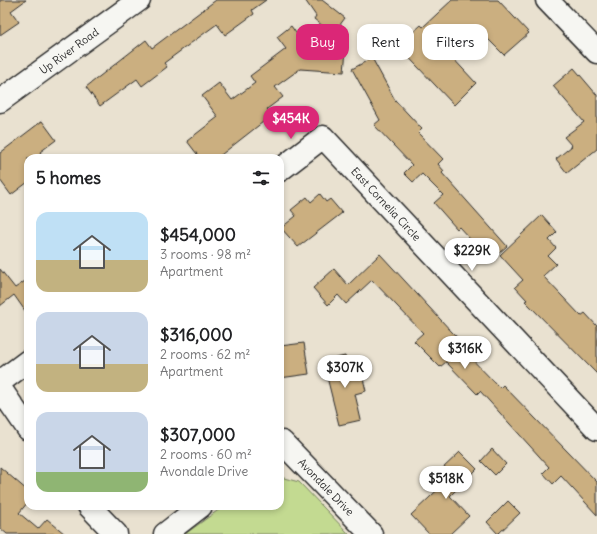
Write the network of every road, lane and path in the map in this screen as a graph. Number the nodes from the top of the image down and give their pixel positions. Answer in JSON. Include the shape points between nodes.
{"nodes":[{"id":1,"x":547,"y":0,"type":"edge"},
{"id":2,"x":131,"y":2,"type":"edge"},
{"id":3,"x":597,"y":52,"type":"edge"},
{"id":4,"x":0,"y":101,"type":"edge"},
{"id":5,"x":284,"y":167,"type":"edge"},
{"id":6,"x":24,"y":364,"type":"edge"},
{"id":7,"x":0,"y":382,"type":"edge"},
{"id":8,"x":0,"y":388,"type":"edge"},
{"id":9,"x":24,"y":423,"type":"edge"},
{"id":10,"x":597,"y":430,"type":"edge"},
{"id":11,"x":284,"y":444,"type":"edge"},
{"id":12,"x":93,"y":510,"type":"edge"},
{"id":13,"x":196,"y":510,"type":"edge"},
{"id":14,"x":116,"y":534,"type":"edge"},
{"id":15,"x":165,"y":534,"type":"edge"},
{"id":16,"x":371,"y":534,"type":"edge"}],
"edges":[{"from":1,"to":3,"type":"street"},
{"from":2,"to":4,"type":"street","name":"Up River Road"},
{"from":5,"to":10,"type":"street","name":"East Cornelia Circle","via":[[323,137]]},
{"from":6,"to":7,"type":"street"},
{"from":8,"to":9,"type":"street"},
{"from":11,"to":16,"type":"street","name":"Avondale Drive"},
{"from":12,"to":14,"type":"street"},
{"from":13,"to":15,"type":"street"}]}
